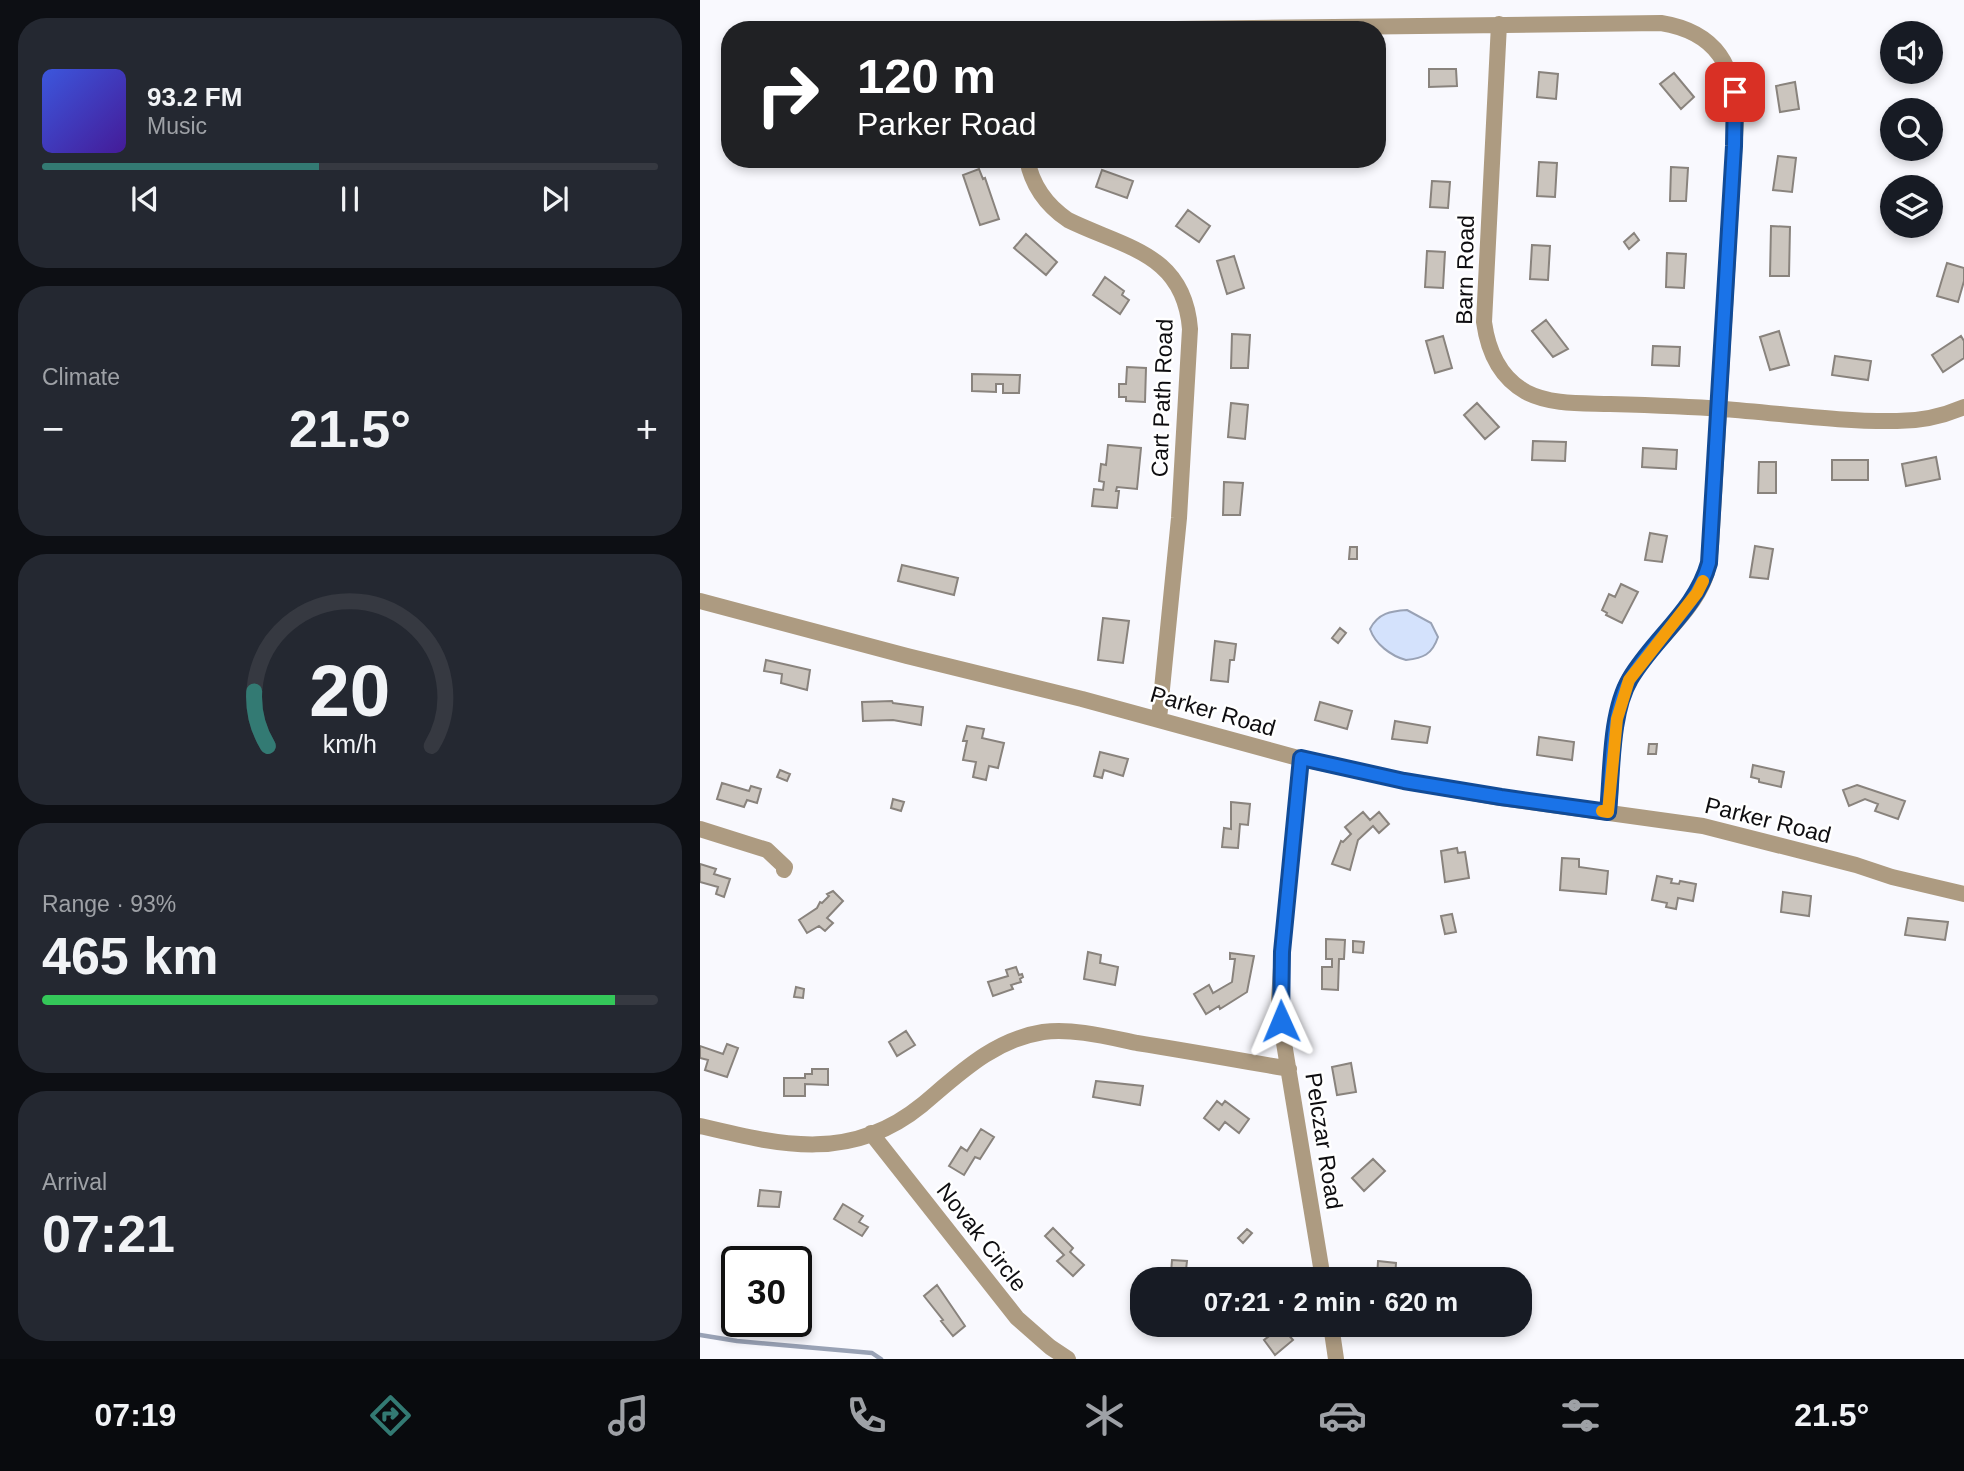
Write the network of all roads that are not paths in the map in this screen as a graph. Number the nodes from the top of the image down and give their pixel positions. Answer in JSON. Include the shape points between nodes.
{"nodes":[{"id":1,"x":1499,"y":24,"type":"junction"},
{"id":2,"x":1386,"y":26,"type":"edge"},
{"id":3,"x":1030,"y":168,"type":"edge"},
{"id":4,"x":1964,"y":407,"type":"edge"},
{"id":5,"x":1719,"y":408,"type":"junction"},
{"id":6,"x":700,"y":601,"type":"edge"},
{"id":7,"x":1158,"y":719,"type":"junction"},
{"id":8,"x":1301,"y":758,"type":"junction"},
{"id":9,"x":1608,"y":812,"type":"junction"},
{"id":10,"x":700,"y":830,"type":"edge"},
{"id":11,"x":784,"y":870,"type":"dead end"},
{"id":12,"x":1964,"y":894,"type":"edge"},
{"id":13,"x":1289,"y":1069,"type":"junction"},
{"id":14,"x":700,"y":1126,"type":"edge"},
{"id":15,"x":871,"y":1133,"type":"junction"},
{"id":16,"x":1321,"y":1267,"type":"edge"},
{"id":17,"x":1333,"y":1337,"type":"edge"},
{"id":18,"x":1068,"y":1359,"type":"edge"},
{"id":19,"x":1336,"y":1359,"type":"edge"}],
"edges":[{"from":1,"to":2,"type":"street"},
{"from":1,"to":5,"type":"street","name":"Barn Road","via":[[1484,322],[1492,356],[1502,372],[1528,393],[1557,401]]},
{"from":1,"to":5,"type":"street","via":[[1676,26],[1711,44],[1727,65],[1735,92],[1736,120]]},
{"from":3,"to":7,"type":"street","name":"Cart Path Road","via":[[1040,193],[1057,213],[1156,260],[1174,278],[1186,302],[1190,329],[1181,496]]},
{"from":4,"to":5,"type":"street","name":"Barn Road","via":[[1933,418],[1896,421]]},
{"from":5,"to":9,"type":"street","via":[[1707,570],[1697,593],[1629,680],[1617,719]]},
{"from":6,"to":7,"type":"street","name":"Parker Road"},
{"from":7,"to":8,"type":"street","name":"Parker Road"},
{"from":8,"to":9,"type":"street","name":"Parker Road","via":[[1415,783]]},
{"from":8,"to":13,"type":"street","name":"Pelczar Road","via":[[1279,1000]]},
{"from":9,"to":12,"type":"street","name":"Parker Road","via":[[1738,834]]},
{"from":10,"to":11,"type":"street","via":[[767,850]]},
{"from":13,"to":15,"type":"street","via":[[1088,1034],[1044,1032],[995,1048],[919,1107]]},
{"from":13,"to":16,"type":"street","name":"Pelczar Road"},
{"from":14,"to":15,"type":"street","via":[[799,1146],[836,1143]]},
{"from":15,"to":18,"type":"street","name":"Novak Circle","via":[[1017,1318]]},
{"from":17,"to":19,"type":"street"}]}
